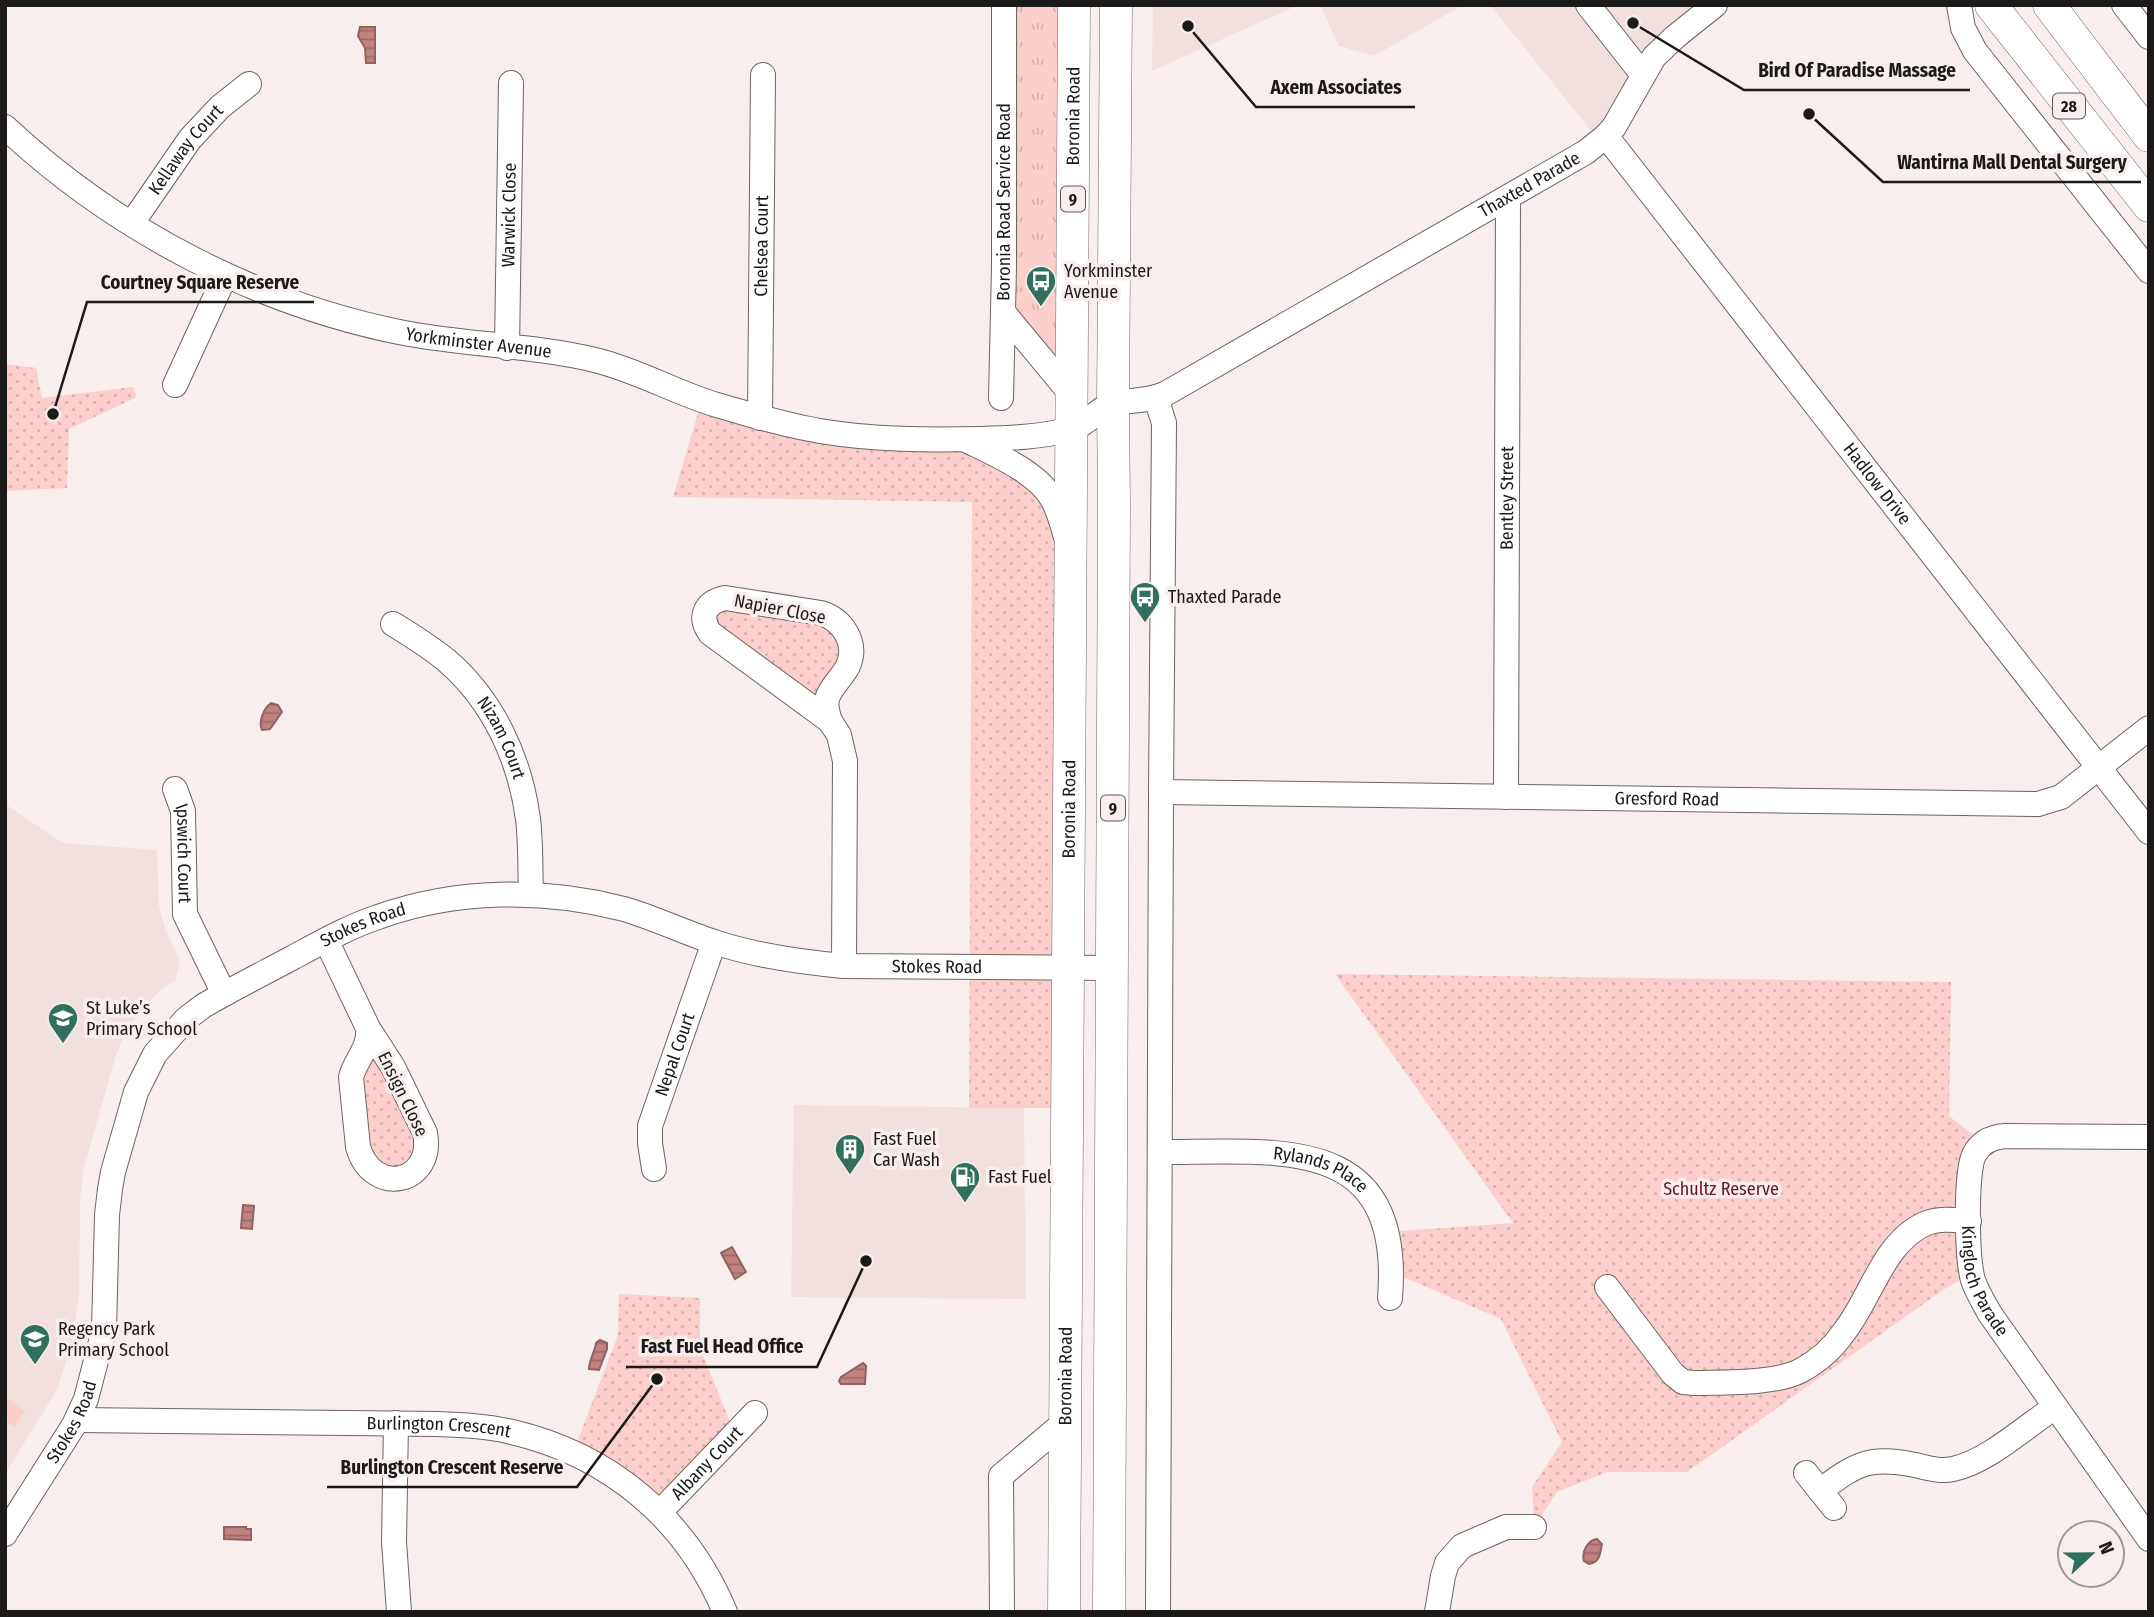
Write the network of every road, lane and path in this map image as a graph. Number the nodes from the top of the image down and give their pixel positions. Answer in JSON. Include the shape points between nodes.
{"nodes":[{"id":1,"x":1004,"y":5,"type":"edge"},
{"id":2,"x":1074,"y":5,"type":"edge"},
{"id":3,"x":1116,"y":5,"type":"edge"},
{"id":4,"x":1588,"y":5,"type":"edge"},
{"id":5,"x":1715,"y":5,"type":"edge"},
{"id":6,"x":1959,"y":5,"type":"edge"},
{"id":7,"x":1991,"y":5,"type":"edge"},
{"id":8,"x":2049,"y":5,"type":"edge"},
{"id":9,"x":2124,"y":5,"type":"edge"},
{"id":10,"x":2149,"y":37,"type":"edge"},
{"id":11,"x":763,"y":75,"type":"dead end"},
{"id":12,"x":1643,"y":75,"type":"junction"},
{"id":13,"x":511,"y":83,"type":"dead end"},
{"id":14,"x":248,"y":84,"type":"dead end"},
{"id":15,"x":2139,"y":119,"type":"edge"},
{"id":16,"x":2084,"y":125,"type":"junction"},
{"id":17,"x":5,"y":127,"type":"edge"},
{"id":18,"x":1606,"y":136,"type":"junction"},
{"id":19,"x":2149,"y":150,"type":"edge"},
{"id":20,"x":2122,"y":173,"type":"junction"},
{"id":21,"x":1508,"y":198,"type":"junction"},
{"id":22,"x":2149,"y":206,"type":"edge"},
{"id":23,"x":132,"y":223,"type":"junction"},
{"id":24,"x":2149,"y":271,"type":"edge"},
{"id":25,"x":225,"y":276,"type":"junction"},
{"id":26,"x":1003,"y":312,"type":"junction"},
{"id":27,"x":507,"y":348,"type":"junction"},
{"id":28,"x":175,"y":385,"type":"dead end"},
{"id":29,"x":1072,"y":394,"type":"junction"},
{"id":30,"x":1001,"y":398,"type":"dead end"},
{"id":31,"x":1156,"y":398,"type":"junction"},
{"id":32,"x":1113,"y":404,"type":"junction"},
{"id":33,"x":760,"y":418,"type":"junction"},
{"id":34,"x":1072,"y":430,"type":"junction"},
{"id":35,"x":965,"y":440,"type":"junction"},
{"id":36,"x":1071,"y":554,"type":"junction"},
{"id":37,"x":393,"y":624,"type":"dead end"},
{"id":38,"x":831,"y":721,"type":"junction"},
{"id":39,"x":2149,"y":728,"type":"edge"},
{"id":40,"x":2098,"y":768,"type":"junction"},
{"id":41,"x":175,"y":789,"type":"dead end"},
{"id":42,"x":1161,"y":792,"type":"junction"},
{"id":43,"x":1506,"y":797,"type":"junction"},
{"id":44,"x":2149,"y":832,"type":"edge"},
{"id":45,"x":531,"y":894,"type":"junction"},
{"id":46,"x":326,"y":940,"type":"junction"},
{"id":47,"x":714,"y":942,"type":"junction"},
{"id":48,"x":844,"y":966,"type":"junction"},
{"id":49,"x":1068,"y":968,"type":"junction"},
{"id":50,"x":1112,"y":968,"type":"junction"},
{"id":51,"x":224,"y":994,"type":"junction"},
{"id":52,"x":368,"y":1028,"type":"junction"},
{"id":53,"x":2149,"y":1137,"type":"edge"},
{"id":54,"x":1160,"y":1152,"type":"junction"},
{"id":55,"x":654,"y":1168,"type":"dead end"},
{"id":56,"x":1969,"y":1221,"type":"junction"},
{"id":57,"x":1607,"y":1287,"type":"dead end"},
{"id":58,"x":1390,"y":1298,"type":"dead end"},
{"id":59,"x":2054,"y":1407,"type":"junction"},
{"id":60,"x":755,"y":1413,"type":"dead end"},
{"id":61,"x":77,"y":1420,"type":"junction"},
{"id":62,"x":1065,"y":1422,"type":"junction"},
{"id":63,"x":396,"y":1423,"type":"junction"},
{"id":64,"x":1820,"y":1491,"type":"dead end"},
{"id":65,"x":660,"y":1512,"type":"junction"},
{"id":66,"x":1534,"y":1527,"type":"dead end"},
{"id":67,"x":5,"y":1534,"type":"edge"},
{"id":68,"x":2149,"y":1539,"type":"edge"},
{"id":69,"x":399,"y":1612,"type":"edge"},
{"id":70,"x":726,"y":1612,"type":"edge"},
{"id":71,"x":1002,"y":1612,"type":"edge"},
{"id":72,"x":1064,"y":1612,"type":"edge"},
{"id":73,"x":1109,"y":1612,"type":"edge"},
{"id":74,"x":1158,"y":1612,"type":"edge"},
{"id":75,"x":1437,"y":1612,"type":"edge"}],
"edges":[{"from":1,"to":26,"type":"street","name":"Boronia Road Service Road"},
{"from":2,"to":29,"type":"main road","name":"Boronia Road","number":"9"},
{"from":3,"to":32,"type":"main road","number":"9"},
{"from":4,"to":12,"type":"street"},
{"from":5,"to":12,"type":"street","name":"Thaxted Parade","via":[[1660,51]]},
{"from":6,"to":24,"type":"street","via":[[1975,51]]},
{"from":7,"to":16,"type":"main road","number":"28"},
{"from":8,"to":15,"type":"main road","number":"28"},
{"from":9,"to":10,"type":"street"},
{"from":11,"to":33,"type":"street","name":"Chelsea Court"},
{"from":12,"to":18,"type":"street","name":"Thaxted Parade"},
{"from":13,"to":27,"type":"street","name":"Warwick Close"},
{"from":14,"to":23,"type":"street","name":"Kellaway Court","via":[[190,139]]},
{"from":15,"to":16,"type":"main road"},
{"from":16,"to":20,"type":"main road","number":"28"},
{"from":17,"to":23,"type":"street","name":"Yorkminster Avenue","via":[[60,173]]},
{"from":18,"to":21,"type":"street","name":"Thaxted Parade"},
{"from":18,"to":40,"type":"street","name":"Hadlow Drive"},
{"from":19,"to":20,"type":"main road"},
{"from":20,"to":22,"type":"main road","number":"28"},
{"from":21,"to":31,"type":"street","name":"Thaxted Parade"},
{"from":21,"to":43,"type":"street","name":"Bentley Street"},
{"from":23,"to":25,"type":"street","name":"Yorkminster Avenue"},
{"from":25,"to":27,"type":"street","name":"Yorkminster Avenue","via":[[372,326]]},
{"from":25,"to":28,"type":"street"},
{"from":26,"to":29,"type":"street"},
{"from":26,"to":30,"type":"street","name":"Boronia Road Service Road"},
{"from":27,"to":33,"type":"street","name":"Yorkminster Avenue","via":[[605,362]]},
{"from":29,"to":34,"type":"main road","name":"Boronia Road","number":"9"},
{"from":31,"to":32,"type":"street","name":"Thaxted Parade"},
{"from":31,"to":42,"type":"street","via":[[1164,423]]},
{"from":32,"to":34,"type":"street","name":"Yorkminster Avenue"},
{"from":32,"to":50,"type":"main road","number":"9"},
{"from":33,"to":35,"type":"street","name":"Yorkminster Avenue","via":[[859,436]]},
{"from":34,"to":35,"type":"street","name":"Yorkminster Avenue"},
{"from":34,"to":36,"type":"main road","name":"Boronia Road","number":"9"},
{"from":35,"to":36,"type":"street","via":[[1043,486],[1054,501]]},
{"from":36,"to":49,"type":"main road","name":"Boronia Road","number":"9"},
{"from":37,"to":45,"type":"street","name":"Nizam Court","via":[[458,672],[497,723],[524,797]]},
{"from":38,"to":38,"type":"street","name":"Napier Close","via":[[710,633],[705,626],[707,606],[725,598],[821,613],[839,624],[847,633],[851,656],[828,696]]},
{"from":38,"to":48,"type":"street","name":"Napier Close","via":[[845,761]]},
{"from":39,"to":40,"type":"street","name":"Gresford Road"},
{"from":40,"to":43,"type":"street","name":"Gresford Road","via":[[2061,797],[2038,804]]},
{"from":40,"to":44,"type":"street","name":"Hadlow Drive"},
{"from":41,"to":51,"type":"street","name":"Ipswich Court","via":[[183,811],[185,914]]},
{"from":42,"to":43,"type":"street","name":"Gresford Road"},
{"from":42,"to":54,"type":"street"},
{"from":45,"to":46,"type":"street","name":"Stokes Road","via":[[421,905],[379,916]]},
{"from":45,"to":47,"type":"street","name":"Stokes Road","via":[[624,909]]},
{"from":46,"to":51,"type":"street","name":"Stokes Road"},
{"from":46,"to":52,"type":"street","name":"Ensign Close"},
{"from":47,"to":48,"type":"street","name":"Stokes Road","via":[[769,957]]},
{"from":47,"to":55,"type":"street","name":"Nepal Court","via":[[650,1126]]},
{"from":48,"to":49,"type":"street","name":"Stokes Road"},
{"from":49,"to":50,"type":"street","name":"Stokes Road"},
{"from":49,"to":62,"type":"main road","name":"Boronia Road","number":"9"},
{"from":50,"to":73,"type":"main road","number":"9"},
{"from":51,"to":61,"type":"street","name":"Stokes Road","via":[[167,1038],[136,1092],[110,1189],[104,1330]]},
{"from":52,"to":52,"type":"street","name":"Ensign Close","via":[[425,1133],[422,1163],[405,1177],[377,1175],[368,1169],[358,1147],[351,1077],[368,1043]]},
{"from":53,"to":56,"type":"street","name":"Kingloch Parade","via":[[1990,1139],[1971,1162]]},
{"from":54,"to":58,"type":"street","name":"Rylands Place","via":[[1298,1155],[1343,1170],[1368,1191],[1384,1220],[1391,1258]]},
{"from":54,"to":74,"type":"street"},
{"from":56,"to":57,"type":"street","via":[[1928,1223],[1900,1240],[1837,1341],[1810,1365],[1774,1378],[1683,1382]]},
{"from":56,"to":59,"type":"street","name":"Kingloch Parade","via":[[1970,1265],[1978,1291]]},
{"from":59,"to":64,"type":"street","via":[[1969,1465],[1937,1470],[1875,1460],[1850,1469]]},
{"from":59,"to":68,"type":"street","name":"Kingloch Parade"},
{"from":60,"to":65,"type":"street","name":"Albany Court"},
{"from":61,"to":63,"type":"street","name":"Burlington Crescent"},
{"from":61,"to":67,"type":"street","name":"Stokes Road"},
{"from":62,"to":71,"type":"street","via":[[1001,1476]]},
{"from":62,"to":72,"type":"main road","name":"Boronia Road","number":"9"},
{"from":63,"to":65,"type":"street","name":"Burlington Crescent","via":[[473,1426],[548,1443],[611,1474]]},
{"from":63,"to":69,"type":"street","via":[[394,1542]]},
{"from":65,"to":70,"type":"street","name":"Burlington Crescent","via":[[689,1547]]},
{"from":66,"to":75,"type":"street","via":[[1506,1527],[1462,1546],[1447,1563]]}]}
